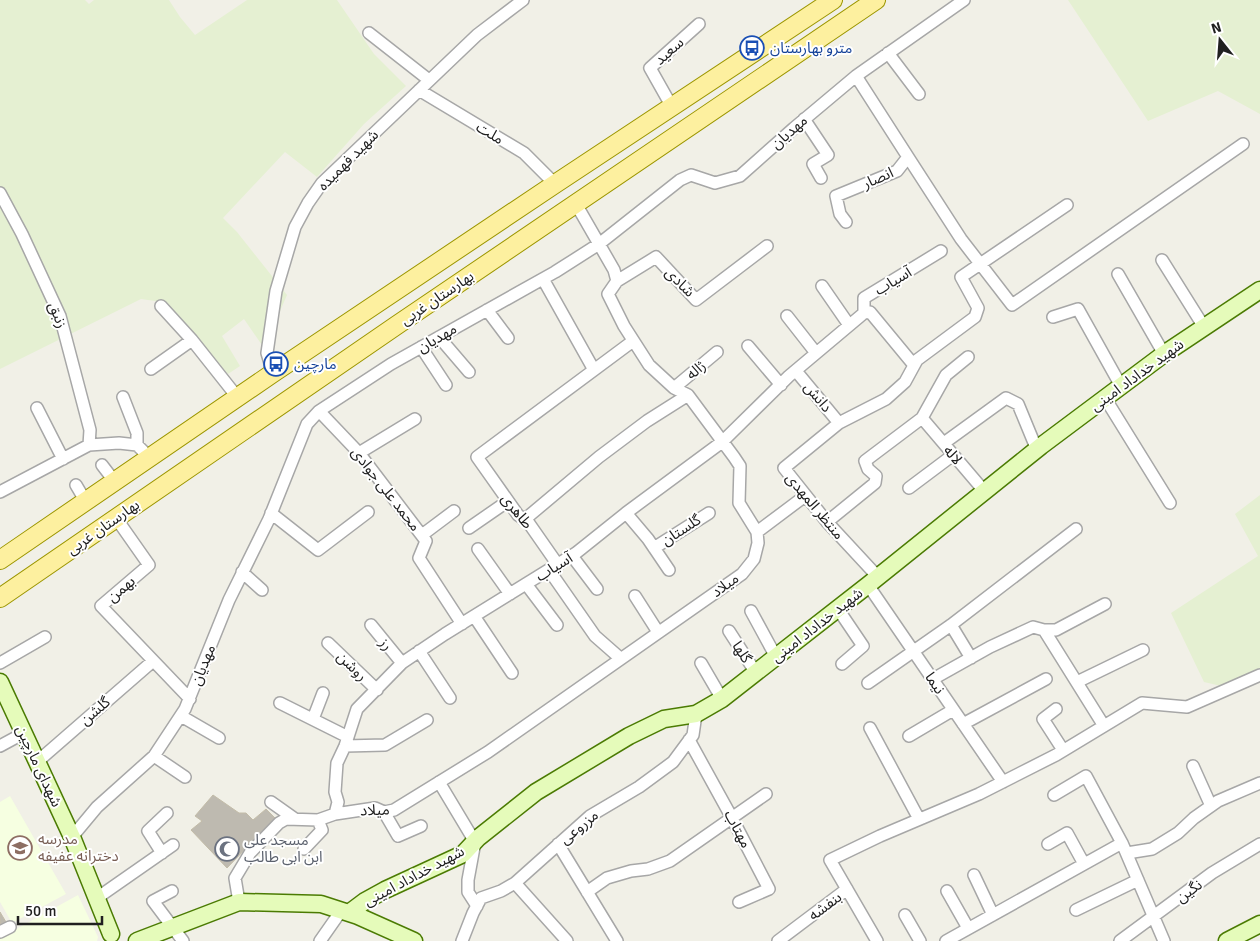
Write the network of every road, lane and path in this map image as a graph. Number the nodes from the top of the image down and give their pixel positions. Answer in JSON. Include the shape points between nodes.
{"nodes":[{"id":1,"x":523,"y":0,"type":"edge"},
{"id":2,"x":833,"y":0,"type":"edge"},
{"id":3,"x":865,"y":0,"type":"edge"},
{"id":4,"x":876,"y":0,"type":"edge"},
{"id":5,"x":964,"y":0,"type":"edge"},
{"id":6,"x":849,"y":18,"type":"junction"},
{"id":7,"x":699,"y":24,"type":"dead end"},
{"id":8,"x":370,"y":33,"type":"dead end"},
{"id":9,"x":888,"y":53,"type":"junction"},
{"id":10,"x":856,"y":76,"type":"junction"},
{"id":11,"x":429,"y":80,"type":"junction"},
{"id":12,"x":419,"y":90,"type":"junction"},
{"id":13,"x":919,"y":94,"type":"dead end"},
{"id":14,"x":672,"y":107,"type":"junction"},
{"id":15,"x":804,"y":119,"type":"junction"},
{"id":16,"x":1243,"y":144,"type":"dead end"},
{"id":17,"x":908,"y":158,"type":"junction"},
{"id":18,"x":821,"y":178,"type":"dead end"},
{"id":19,"x":555,"y":184,"type":"junction"},
{"id":20,"x":0,"y":193,"type":"edge"},
{"id":21,"x":576,"y":204,"type":"junction"},
{"id":22,"x":1067,"y":205,"type":"dead end"},
{"id":23,"x":846,"y":222,"type":"dead end"},
{"id":24,"x":599,"y":244,"type":"junction"},
{"id":25,"x":767,"y":246,"type":"dead end"},
{"id":26,"x":941,"y":251,"type":"dead end"},
{"id":27,"x":1162,"y":260,"type":"dead end"},
{"id":28,"x":980,"y":264,"type":"junction"},
{"id":29,"x":1118,"y":274,"type":"dead end"},
{"id":30,"x":543,"y":279,"type":"junction"},
{"id":31,"x":616,"y":281,"type":"junction"},
{"id":32,"x":822,"y":286,"type":"dead end"},
{"id":33,"x":1260,"y":290,"type":"edge"},
{"id":34,"x":161,"y":306,"type":"dead end"},
{"id":35,"x":487,"y":310,"type":"junction"},
{"id":36,"x":864,"y":313,"type":"junction"},
{"id":37,"x":787,"y":316,"type":"dead end"},
{"id":38,"x":1053,"y":317,"type":"dead end"},
{"id":39,"x":850,"y":325,"type":"junction"},
{"id":40,"x":1204,"y":327,"type":"junction"},
{"id":41,"x":438,"y":337,"type":"junction"},
{"id":42,"x":508,"y":338,"type":"dead end"},
{"id":43,"x":192,"y":340,"type":"junction"},
{"id":44,"x":633,"y":341,"type":"junction"},
{"id":45,"x":748,"y":346,"type":"dead end"},
{"id":46,"x":421,"y":347,"type":"junction"},
{"id":47,"x":718,"y":352,"type":"dead end"},
{"id":48,"x":816,"y":353,"type":"junction"},
{"id":49,"x":1164,"y":354,"type":"junction"},
{"id":50,"x":968,"y":357,"type":"dead end"},
{"id":51,"x":913,"y":364,"type":"junction"},
{"id":52,"x":151,"y":370,"type":"dead end"},
{"id":53,"x":594,"y":370,"type":"junction"},
{"id":54,"x":796,"y":371,"type":"junction"},
{"id":55,"x":469,"y":372,"type":"dead end"},
{"id":56,"x":273,"y":373,"type":"junction"},
{"id":57,"x":446,"y":385,"type":"dead end"},
{"id":58,"x":780,"y":385,"type":"junction"},
{"id":59,"x":1121,"y":386,"type":"junction"},
{"id":60,"x":674,"y":388,"type":"junction"},
{"id":61,"x":688,"y":395,"type":"junction"},
{"id":62,"x":123,"y":397,"type":"dead end"},
{"id":63,"x":238,"y":398,"type":"junction"},
{"id":64,"x":1106,"y":398,"type":"junction"},
{"id":65,"x":37,"y":408,"type":"dead end"},
{"id":66,"x":319,"y":411,"type":"junction"},
{"id":67,"x":922,"y":418,"type":"junction"},
{"id":68,"x":415,"y":419,"type":"dead end"},
{"id":69,"x":839,"y":423,"type":"junction"},
{"id":70,"x":722,"y":442,"type":"junction"},
{"id":71,"x":944,"y":443,"type":"junction"},
{"id":72,"x":89,"y":445,"type":"junction"},
{"id":73,"x":137,"y":445,"type":"junction"},
{"id":74,"x":1037,"y":450,"type":"junction"},
{"id":75,"x":359,"y":453,"type":"junction"},
{"id":76,"x":953,"y":454,"type":"junction"},
{"id":77,"x":150,"y":458,"type":"junction"},
{"id":78,"x":63,"y":459,"type":"junction"},
{"id":79,"x":102,"y":465,"type":"dead end"},
{"id":80,"x":115,"y":482,"type":"junction"},
{"id":81,"x":76,"y":486,"type":"dead end"},
{"id":82,"x":910,"y":488,"type":"dead end"},
{"id":83,"x":0,"y":492,"type":"edge"},
{"id":84,"x":985,"y":492,"type":"junction"},
{"id":85,"x":805,"y":496,"type":"junction"},
{"id":86,"x":508,"y":501,"type":"junction"},
{"id":87,"x":86,"y":502,"type":"junction"},
{"id":88,"x":1170,"y":503,"type":"dead end"},
{"id":89,"x":454,"y":511,"type":"dead end"},
{"id":90,"x":271,"y":512,"type":"junction"},
{"id":91,"x":368,"y":512,"type":"dead end"},
{"id":92,"x":709,"y":512,"type":"dead end"},
{"id":93,"x":626,"y":513,"type":"junction"},
{"id":94,"x":116,"y":518,"type":"junction"},
{"id":95,"x":524,"y":520,"type":"junction"},
{"id":96,"x":827,"y":522,"type":"junction"},
{"id":97,"x":469,"y":528,"type":"dead end"},
{"id":98,"x":1076,"y":529,"type":"dead end"},
{"id":99,"x":757,"y":532,"type":"junction"},
{"id":100,"x":422,"y":535,"type":"junction"},
{"id":101,"x":654,"y":548,"type":"junction"},
{"id":102,"x":478,"y":549,"type":"dead end"},
{"id":103,"x":572,"y":556,"type":"junction"},
{"id":104,"x":0,"y":560,"type":"edge"},
{"id":105,"x":554,"y":567,"type":"junction"},
{"id":106,"x":669,"y":570,"type":"dead end"},
{"id":107,"x":242,"y":572,"type":"junction"},
{"id":108,"x":873,"y":581,"type":"junction"},
{"id":109,"x":526,"y":584,"type":"junction"},
{"id":110,"x":597,"y":589,"type":"dead end"},
{"id":111,"x":262,"y":590,"type":"dead end"},
{"id":112,"x":510,"y":594,"type":"junction"},
{"id":113,"x":635,"y":596,"type":"dead end"},
{"id":114,"x":0,"y":598,"type":"edge"},
{"id":115,"x":1105,"y":604,"type":"dead end"},
{"id":116,"x":838,"y":609,"type":"junction"},
{"id":117,"x":751,"y":611,"type":"dead end"},
{"id":118,"x":474,"y":616,"type":"junction"},
{"id":119,"x":462,"y":624,"type":"junction"},
{"id":120,"x":371,"y":625,"type":"dead end"},
{"id":121,"x":557,"y":625,"type":"dead end"},
{"id":122,"x":951,"y":625,"type":"junction"},
{"id":123,"x":1044,"y":630,"type":"junction"},
{"id":124,"x":729,"y":631,"type":"dead end"},
{"id":125,"x":658,"y":632,"type":"junction"},
{"id":126,"x":45,"y":637,"type":"dead end"},
{"id":127,"x":328,"y":643,"type":"dead end"},
{"id":128,"x":1143,"y":650,"type":"dead end"},
{"id":129,"x":419,"y":651,"type":"junction"},
{"id":130,"x":914,"y":652,"type":"junction"},
{"id":131,"x":776,"y":657,"type":"junction"},
{"id":132,"x":620,"y":658,"type":"junction"},
{"id":133,"x":971,"y":658,"type":"junction"},
{"id":134,"x":153,"y":661,"type":"junction"},
{"id":135,"x":0,"y":663,"type":"edge"},
{"id":136,"x":402,"y":663,"type":"junction"},
{"id":137,"x":701,"y":663,"type":"dead end"},
{"id":138,"x":842,"y":664,"type":"dead end"},
{"id":139,"x":512,"y":673,"type":"dead end"},
{"id":140,"x":756,"y":673,"type":"junction"},
{"id":141,"x":1260,"y":675,"type":"edge"},
{"id":142,"x":1046,"y":678,"type":"dead end"},
{"id":143,"x":933,"y":679,"type":"junction"},
{"id":144,"x":0,"y":682,"type":"edge"},
{"id":145,"x":868,"y":682,"type":"dead end"},
{"id":146,"x":1077,"y":682,"type":"junction"},
{"id":147,"x":377,"y":690,"type":"junction"},
{"id":148,"x":323,"y":693,"type":"dead end"},
{"id":149,"x":450,"y":698,"type":"dead end"},
{"id":150,"x":190,"y":699,"type":"junction"},
{"id":151,"x":722,"y":699,"type":"junction"},
{"id":152,"x":280,"y":703,"type":"dead end"},
{"id":153,"x":1056,"y":709,"type":"dead end"},
{"id":154,"x":953,"y":710,"type":"junction"},
{"id":155,"x":696,"y":714,"type":"junction"},
{"id":156,"x":181,"y":716,"type":"junction"},
{"id":157,"x":313,"y":719,"type":"junction"},
{"id":158,"x":427,"y":720,"type":"dead end"},
{"id":159,"x":963,"y":724,"type":"junction"},
{"id":160,"x":1104,"y":726,"type":"junction"},
{"id":161,"x":870,"y":728,"type":"dead end"},
{"id":162,"x":24,"y":733,"type":"junction"},
{"id":163,"x":909,"y":736,"type":"dead end"},
{"id":164,"x":219,"y":738,"type":"dead end"},
{"id":165,"x":689,"y":740,"type":"junction"},
{"id":166,"x":347,"y":742,"type":"junction"},
{"id":167,"x":0,"y":746,"type":"edge"},
{"id":168,"x":1063,"y":750,"type":"junction"},
{"id":169,"x":154,"y":756,"type":"junction"},
{"id":170,"x":37,"y":762,"type":"junction"},
{"id":171,"x":1193,"y":766,"type":"dead end"},
{"id":172,"x":185,"y":777,"type":"dead end"},
{"id":173,"x":438,"y":782,"type":"junction"},
{"id":174,"x":1003,"y":782,"type":"junction"},
{"id":175,"x":1260,"y":783,"type":"edge"},
{"id":176,"x":766,"y":794,"type":"dead end"},
{"id":177,"x":1054,"y":795,"type":"dead end"},
{"id":178,"x":271,"y":802,"type":"dead end"},
{"id":179,"x":1211,"y":806,"type":"junction"},
{"id":180,"x":384,"y":812,"type":"junction"},
{"id":181,"x":167,"y":813,"type":"dead end"},
{"id":182,"x":335,"y":814,"type":"junction"},
{"id":183,"x":732,"y":818,"type":"junction"},
{"id":184,"x":296,"y":819,"type":"junction"},
{"id":185,"x":318,"y":820,"type":"junction"},
{"id":186,"x":919,"y":820,"type":"junction"},
{"id":187,"x":421,"y":826,"type":"dead end"},
{"id":188,"x":72,"y":837,"type":"junction"},
{"id":189,"x":475,"y":842,"type":"junction"},
{"id":190,"x":558,"y":844,"type":"junction"},
{"id":191,"x":1048,"y":844,"type":"dead end"},
{"id":192,"x":1260,"y":844,"type":"edge"},
{"id":193,"x":173,"y":845,"type":"dead end"},
{"id":194,"x":1124,"y":848,"type":"junction"},
{"id":195,"x":304,"y":849,"type":"dead end"},
{"id":196,"x":162,"y":853,"type":"junction"},
{"id":197,"x":1084,"y":864,"type":"junction"},
{"id":198,"x":974,"y":875,"type":"dead end"},
{"id":199,"x":1138,"y":880,"type":"junction"},
{"id":200,"x":515,"y":883,"type":"junction"},
{"id":201,"x":847,"y":889,"type":"junction"},
{"id":202,"x":172,"y":890,"type":"dead end"},
{"id":203,"x":947,"y":891,"type":"dead end"},
{"id":204,"x":587,"y":892,"type":"junction"},
{"id":205,"x":97,"y":898,"type":"junction"},
{"id":206,"x":239,"y":902,"type":"junction"},
{"id":207,"x":739,"y":902,"type":"dead end"},
{"id":208,"x":477,"y":906,"type":"junction"},
{"id":209,"x":1076,"y":910,"type":"dead end"},
{"id":210,"x":345,"y":912,"type":"junction"},
{"id":211,"x":993,"y":914,"type":"junction"},
{"id":212,"x":905,"y":915,"type":"dead end"},
{"id":213,"x":1154,"y":916,"type":"junction"},
{"id":214,"x":1260,"y":924,"type":"edge"},
{"id":215,"x":173,"y":926,"type":"junction"},
{"id":216,"x":968,"y":928,"type":"junction"},
{"id":217,"x":107,"y":937,"type":"edge"},
{"id":218,"x":393,"y":937,"type":"edge"},
{"id":219,"x":130,"y":941,"type":"edge"},
{"id":220,"x":137,"y":941,"type":"edge"},
{"id":221,"x":183,"y":941,"type":"edge"},
{"id":222,"x":320,"y":941,"type":"edge"},
{"id":223,"x":414,"y":941,"type":"edge"},
{"id":224,"x":462,"y":941,"type":"edge"},
{"id":225,"x":567,"y":941,"type":"edge"},
{"id":226,"x":617,"y":941,"type":"edge"},
{"id":227,"x":778,"y":941,"type":"edge"},
{"id":228,"x":878,"y":941,"type":"edge"},
{"id":229,"x":920,"y":941,"type":"edge"},
{"id":230,"x":946,"y":941,"type":"edge"},
{"id":231,"x":1120,"y":941,"type":"edge"},
{"id":232,"x":1164,"y":941,"type":"edge"},
{"id":233,"x":1227,"y":941,"type":"edge"}],
"edges":[{"from":1,"to":11,"type":"street","name":"شهید فهمیده","via":[[477,35]]},
{"from":2,"to":14,"type":"main road","name":"بهارستان غربی"},
{"from":3,"to":6,"type":"main road"},
{"from":4,"to":6,"type":"main road","name":"بهارستان غربی"},
{"from":5,"to":9,"type":"street","name":"مهدیان"},
{"from":6,"to":21,"type":"main road","name":"بهارستان غربی"},
{"from":7,"to":14,"type":"street","name":"سعید","via":[[650,68]]},
{"from":8,"to":11,"type":"street"},
{"from":9,"to":10,"type":"street","name":"مهدیان"},
{"from":9,"to":13,"type":"street"},
{"from":10,"to":15,"type":"street","name":"مهدیان"},
{"from":10,"to":17,"type":"street","name":"انصار"},
{"from":11,"to":12,"type":"street","name":"شهید فهمیده"},
{"from":12,"to":19,"type":"street","name":"ملت","via":[[524,153]]},
{"from":12,"to":56,"type":"street","name":"شهید فهمیده","via":[[322,183],[295,227],[276,291],[267,353]]},
{"from":14,"to":19,"type":"main road","name":"بهارستان غربی"},
{"from":15,"to":18,"type":"street","via":[[828,154],[813,164]]},
{"from":15,"to":24,"type":"street","name":"مهدیان","via":[[740,176],[715,183],[690,175]]},
{"from":16,"to":28,"type":"street","via":[[1012,305]]},
{"from":17,"to":23,"type":"street","name":"انصار","via":[[897,171],[836,196],[840,214]]},
{"from":17,"to":28,"type":"street"},
{"from":19,"to":56,"type":"main road","name":"بهارستان غربی"},
{"from":20,"to":72,"type":"street","name":"زنبق","via":[[60,316],[90,430]]},
{"from":21,"to":24,"type":"street"},
{"from":21,"to":94,"type":"main road","name":"بهارستان غربی"},
{"from":22,"to":28,"type":"street"},
{"from":24,"to":30,"type":"street","name":"مهدیان"},
{"from":24,"to":31,"type":"street","via":[[614,270]]},
{"from":25,"to":31,"type":"street","name":"شادی","via":[[696,300],[656,257]]},
{"from":26,"to":36,"type":"street","name":"آسیاب","via":[[864,298]]},
{"from":27,"to":40,"type":"street"},
{"from":28,"to":51,"type":"street","name":"منتظر المهدی","via":[[961,277],[978,308],[975,317]]},
{"from":29,"to":49,"type":"street"},
{"from":30,"to":35,"type":"street","name":"مهدیان"},
{"from":30,"to":53,"type":"street"},
{"from":31,"to":44,"type":"street","via":[[608,294]]},
{"from":32,"to":39,"type":"street"},
{"from":33,"to":40,"type":"street","name":"شهید خداداد امینی"},
{"from":34,"to":43,"type":"street"},
{"from":35,"to":41,"type":"street","name":"مهدیان"},
{"from":35,"to":42,"type":"street"},
{"from":36,"to":39,"type":"street","name":"آسیاب"},
{"from":36,"to":51,"type":"street","via":[[870,312]]},
{"from":37,"to":48,"type":"street"},
{"from":38,"to":59,"type":"street","via":[[1078,309]]},
{"from":39,"to":48,"type":"street","name":"آسیاب"},
{"from":40,"to":49,"type":"street","name":"شهید خداداد امینی"},
{"from":41,"to":46,"type":"street","name":"مهدیان"},
{"from":41,"to":55,"type":"street"},
{"from":43,"to":52,"type":"street"},
{"from":43,"to":63,"type":"street"},
{"from":44,"to":53,"type":"street"},
{"from":44,"to":60,"type":"street","via":[[649,365]]},
{"from":45,"to":58,"type":"street"},
{"from":46,"to":57,"type":"street"},
{"from":46,"to":66,"type":"street","name":"مهدیان"},
{"from":47,"to":60,"type":"street","name":"ژاله"},
{"from":48,"to":54,"type":"street","name":"آسیاب"},
{"from":49,"to":59,"type":"street","name":"شهید خداداد امینی"},
{"from":50,"to":67,"type":"street","via":[[946,375]]},
{"from":51,"to":69,"type":"street","name":"منتظر المهدی","via":[[905,382],[886,399]]},
{"from":53,"to":86,"type":"street","name":"طاهری","via":[[477,457]]},
{"from":54,"to":58,"type":"street","name":"آسیاب"},
{"from":54,"to":69,"type":"street","name":"دانش"},
{"from":56,"to":63,"type":"main road","name":"بهارستان غربی"},
{"from":58,"to":70,"type":"street","name":"آسیاب"},
{"from":59,"to":64,"type":"street","name":"شهید خداداد امینی"},
{"from":60,"to":61,"type":"street"},
{"from":61,"to":70,"type":"street"},
{"from":61,"to":95,"type":"street","via":[[647,420]]},
{"from":62,"to":73,"type":"street"},
{"from":63,"to":77,"type":"main road","name":"بهارستان غربی"},
{"from":64,"to":74,"type":"street","name":"شهید خداداد امینی"},
{"from":64,"to":88,"type":"street"},
{"from":65,"to":78,"type":"street"},
{"from":66,"to":75,"type":"street","name":"محمد علی جوادی"},
{"from":66,"to":90,"type":"street","name":"مهدیان","via":[[306,424]]},
{"from":67,"to":71,"type":"street","name":"لاله"},
{"from":67,"to":96,"type":"street","via":[[865,462],[876,476],[876,483]]},
{"from":68,"to":75,"type":"street"},
{"from":69,"to":85,"type":"street","name":"منتظر المهدی","via":[[784,468]]},
{"from":70,"to":93,"type":"street","name":"آسیاب"},
{"from":70,"to":99,"type":"street","via":[[740,466],[739,503]]},
{"from":71,"to":74,"type":"street","via":[[1006,398],[1018,404]]},
{"from":71,"to":76,"type":"street","name":"لاله"},
{"from":72,"to":73,"type":"street"},
{"from":72,"to":78,"type":"street"},
{"from":73,"to":77,"type":"street"},
{"from":74,"to":84,"type":"street","name":"شهید خداداد امینی"},
{"from":75,"to":100,"type":"street","name":"محمد علی جوادی"},
{"from":76,"to":82,"type":"street"},
{"from":76,"to":84,"type":"street","name":"لاله"},
{"from":77,"to":80,"type":"main road","name":"بهارستان غربی"},
{"from":78,"to":83,"type":"street"},
{"from":79,"to":80,"type":"street"},
{"from":80,"to":87,"type":"main road","name":"بهارستان غربی"},
{"from":81,"to":87,"type":"street"},
{"from":84,"to":108,"type":"street","name":"شهید خداداد امینی"},
{"from":85,"to":96,"type":"street","name":"منتظر المهدی"},
{"from":85,"to":99,"type":"street"},
{"from":86,"to":95,"type":"street","name":"طاهری"},
{"from":86,"to":97,"type":"street"},
{"from":87,"to":104,"type":"main road","name":"بهارستان غربی"},
{"from":89,"to":100,"type":"street"},
{"from":90,"to":91,"type":"street","via":[[318,550]]},
{"from":90,"to":107,"type":"street","name":"مهدیان"},
{"from":92,"to":101,"type":"street","name":"گلستان"},
{"from":93,"to":101,"type":"street"},
{"from":93,"to":103,"type":"street","name":"آسیاب"},
{"from":94,"to":114,"type":"main road","name":"بهارستان غربی"},
{"from":94,"to":134,"type":"street","name":"بهمن","via":[[149,565],[101,606]]},
{"from":95,"to":105,"type":"street","name":"طاهری"},
{"from":96,"to":108,"type":"street","name":"منتظر المهدی"},
{"from":98,"to":122,"type":"street"},
{"from":99,"to":125,"type":"street","name":"میلاد","via":[[754,559],[742,574]]},
{"from":100,"to":119,"type":"street","name":"محمد علی جوادی","via":[[426,541],[419,558]]},
{"from":101,"to":106,"type":"street"},
{"from":102,"to":112,"type":"street"},
{"from":103,"to":105,"type":"street","name":"آسیاب"},
{"from":103,"to":110,"type":"street"},
{"from":105,"to":109,"type":"street","name":"آسیاب"},
{"from":105,"to":132,"type":"street","name":"طاهری","via":[[594,636]]},
{"from":107,"to":111,"type":"street"},
{"from":107,"to":150,"type":"street","name":"مهدیان"},
{"from":108,"to":116,"type":"street","name":"شهید خداداد امینی"},
{"from":108,"to":130,"type":"street","name":"نیما"},
{"from":109,"to":112,"type":"street","name":"آسیاب"},
{"from":109,"to":121,"type":"street"},
{"from":112,"to":118,"type":"street","name":"آسیاب"},
{"from":113,"to":125,"type":"street"},
{"from":115,"to":123,"type":"street","via":[[1056,630]]},
{"from":116,"to":131,"type":"street","name":"شهید خداداد امینی"},
{"from":116,"to":138,"type":"street","via":[[863,646]]},
{"from":117,"to":131,"type":"street"},
{"from":118,"to":119,"type":"street","name":"آسیاب"},
{"from":118,"to":139,"type":"street"},
{"from":119,"to":129,"type":"street","name":"آسیاب"},
{"from":120,"to":136,"type":"street","name":"رز"},
{"from":122,"to":130,"type":"street"},
{"from":122,"to":133,"type":"street"},
{"from":123,"to":133,"type":"street","via":[[1033,626]]},
{"from":123,"to":146,"type":"street"},
{"from":124,"to":140,"type":"street","name":"گلها"},
{"from":125,"to":132,"type":"street","name":"میلاد"},
{"from":126,"to":135,"type":"street"},
{"from":127,"to":147,"type":"street","name":"روشن"},
{"from":128,"to":146,"type":"street"},
{"from":129,"to":136,"type":"street","name":"آسیاب"},
{"from":129,"to":149,"type":"street"},
{"from":130,"to":143,"type":"street","name":"نیما"},
{"from":130,"to":145,"type":"street"},
{"from":131,"to":140,"type":"street","name":"شهید خداداد امینی"},
{"from":132,"to":173,"type":"street","name":"میلاد","via":[[488,752]]},
{"from":133,"to":143,"type":"street"},
{"from":134,"to":150,"type":"street","name":"بهمن"},
{"from":134,"to":170,"type":"street","name":"گلشن"},
{"from":136,"to":147,"type":"street","name":"آسیاب"},
{"from":137,"to":151,"type":"street"},
{"from":140,"to":151,"type":"street","name":"شهید خداداد امینی"},
{"from":141,"to":160,"type":"street","via":[[1187,707],[1142,703]]},
{"from":142,"to":159,"type":"street"},
{"from":143,"to":154,"type":"street","name":"نیما"},
{"from":144,"to":162,"type":"street","name":"شهدای مارچین"},
{"from":146,"to":160,"type":"street"},
{"from":147,"to":166,"type":"street","name":"آسیاب","via":[[357,708]]},
{"from":148,"to":157,"type":"street"},
{"from":150,"to":156,"type":"street","name":"مهدیان"},
{"from":151,"to":155,"type":"street","name":"شهید خداداد امینی"},
{"from":152,"to":157,"type":"street"},
{"from":153,"to":168,"type":"street","via":[[1043,719]]},
{"from":154,"to":159,"type":"street","name":"نیما"},
{"from":154,"to":163,"type":"street"},
{"from":155,"to":165,"type":"street","name":"مزروعی"},
{"from":155,"to":189,"type":"street","name":"شهید خداداد امینی","via":[[664,719],[630,736],[536,792]]},
{"from":156,"to":164,"type":"street"},
{"from":156,"to":169,"type":"street","name":"مهدیان"},
{"from":157,"to":166,"type":"street"},
{"from":158,"to":166,"type":"street","via":[[385,745]]},
{"from":159,"to":174,"type":"street","name":"نیما"},
{"from":160,"to":168,"type":"street"},
{"from":161,"to":186,"type":"street"},
{"from":162,"to":167,"type":"street"},
{"from":162,"to":170,"type":"street","name":"شهدای مارچین"},
{"from":165,"to":183,"type":"street","name":"مهتاب"},
{"from":165,"to":190,"type":"street","name":"مزروعی","via":[[673,762],[590,816]]},
{"from":166,"to":182,"type":"street","name":"آسیاب","via":[[337,763],[335,792],[338,802]]},
{"from":168,"to":174,"type":"street"},
{"from":169,"to":172,"type":"street"},
{"from":169,"to":188,"type":"street","name":"مهدیان","via":[[97,807]]},
{"from":170,"to":188,"type":"street","name":"شهدای مارچین"},
{"from":171,"to":179,"type":"street"},
{"from":173,"to":180,"type":"street","name":"میلاد","via":[[394,810]]},
{"from":173,"to":189,"type":"street"},
{"from":174,"to":186,"type":"street"},
{"from":175,"to":179,"type":"street"},
{"from":176,"to":183,"type":"street"},
{"from":177,"to":194,"type":"street","via":[[1086,776]]},
{"from":178,"to":184,"type":"street"},
{"from":179,"to":194,"type":"street","via":[[1178,834],[1152,849]]},
{"from":180,"to":182,"type":"street","name":"میلاد","via":[[374,808]]},
{"from":180,"to":187,"type":"street","via":[[398,836]]},
{"from":181,"to":196,"type":"street","via":[[148,831]]},
{"from":182,"to":185,"type":"street"},
{"from":183,"to":204,"type":"street","via":[[670,861],[607,878]]},
{"from":183,"to":207,"type":"street","name":"مهتاب","via":[[769,889]]},
{"from":184,"to":185,"type":"street"},
{"from":184,"to":206,"type":"street","via":[[279,823],[250,853],[235,878]]},
{"from":185,"to":195,"type":"street","via":[[322,830]]},
{"from":186,"to":201,"type":"street","via":[[830,860]]},
{"from":188,"to":205,"type":"street","name":"شهدای مارچین"},
{"from":189,"to":208,"type":"street","via":[[468,892]]},
{"from":189,"to":210,"type":"street","name":"شهید خداداد امینی","via":[[463,854]]},
{"from":190,"to":200,"type":"street","name":"مزروعی"},
{"from":190,"to":204,"type":"street"},
{"from":191,"to":197,"type":"street","via":[[1067,833]]},
{"from":192,"to":213,"type":"street","name":"نگین","via":[[1212,873]]},
{"from":193,"to":196,"type":"street"},
{"from":194,"to":197,"type":"street"},
{"from":194,"to":199,"type":"street"},
{"from":196,"to":205,"type":"street"},
{"from":197,"to":211,"type":"street"},
{"from":198,"to":211,"type":"street"},
{"from":199,"to":209,"type":"street"},
{"from":199,"to":213,"type":"street"},
{"from":200,"to":208,"type":"street","name":"مزروعی","via":[[482,898]]},
{"from":200,"to":225,"type":"street"},
{"from":201,"to":227,"type":"street","name":"بنفشه"},
{"from":201,"to":228,"type":"street"},
{"from":202,"to":215,"type":"street","via":[[153,901]]},
{"from":203,"to":216,"type":"street"},
{"from":204,"to":226,"type":"street"},
{"from":205,"to":217,"type":"street","name":"شهدای مارچین"},
{"from":206,"to":210,"type":"street","via":[[321,904]]},
{"from":206,"to":215,"type":"street"},
{"from":208,"to":224,"type":"street"},
{"from":210,"to":218,"type":"street"},
{"from":210,"to":222,"type":"street"},
{"from":211,"to":216,"type":"street"},
{"from":212,"to":229,"type":"street"},
{"from":213,"to":231,"type":"street","name":"نگین"},
{"from":213,"to":232,"type":"street"},
{"from":214,"to":233,"type":"street"},
{"from":215,"to":220,"type":"street"},
{"from":215,"to":221,"type":"street"},
{"from":216,"to":230,"type":"street"},
{"from":217,"to":219,"type":"street","via":[[121,934]]},
{"from":218,"to":223,"type":"street"}]}
